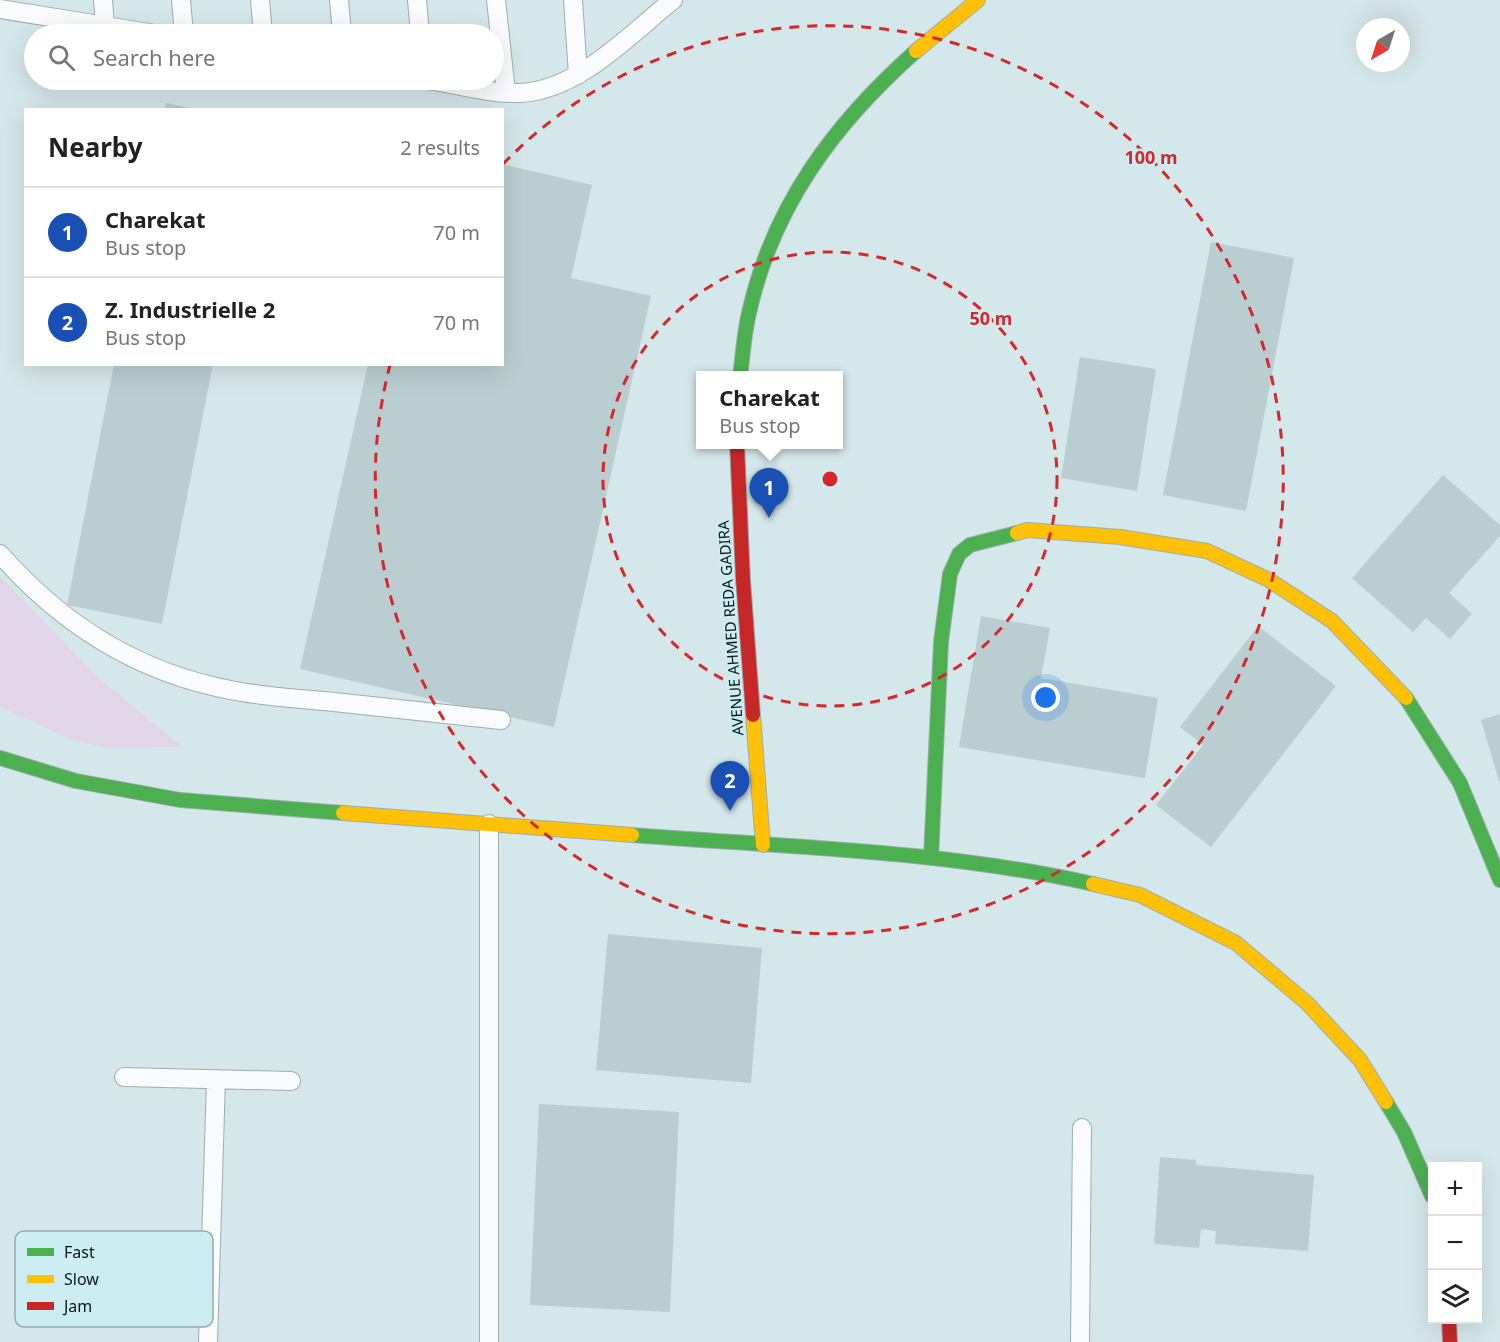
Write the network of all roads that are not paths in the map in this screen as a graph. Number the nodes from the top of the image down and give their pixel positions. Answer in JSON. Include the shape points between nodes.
{"nodes":[{"id":1,"x":103,"y":0,"type":"edge"},
{"id":2,"x":181,"y":0,"type":"edge"},
{"id":3,"x":260,"y":0,"type":"edge"},
{"id":4,"x":339,"y":0,"type":"edge"},
{"id":5,"x":417,"y":0,"type":"edge"},
{"id":6,"x":496,"y":0,"type":"edge"},
{"id":7,"x":573,"y":0,"type":"edge"},
{"id":8,"x":673,"y":0,"type":"edge"},
{"id":9,"x":978,"y":0,"type":"edge"},
{"id":10,"x":657,"y":6,"type":"edge"},
{"id":11,"x":27,"y":7,"type":"edge"},
{"id":12,"x":0,"y":9,"type":"edge"},
{"id":13,"x":97,"y":24,"type":"edge"},
{"id":14,"x":105,"y":24,"type":"edge"},
{"id":15,"x":183,"y":24,"type":"edge"},
{"id":16,"x":262,"y":24,"type":"edge"},
{"id":17,"x":341,"y":24,"type":"edge"},
{"id":18,"x":419,"y":24,"type":"edge"},
{"id":19,"x":499,"y":24,"type":"edge"},
{"id":20,"x":504,"y":74,"type":"edge"},
{"id":21,"x":578,"y":75,"type":"junction"},
{"id":22,"x":493,"y":90,"type":"edge"},
{"id":23,"x":506,"y":92,"type":"junction"},
{"id":24,"x":741,"y":371,"type":"edge"},
{"id":25,"x":737,"y":449,"type":"edge"},
{"id":26,"x":0,"y":554,"type":"edge"},
{"id":27,"x":501,"y":720,"type":"dead end"},
{"id":28,"x":0,"y":758,"type":"edge"},
{"id":29,"x":489,"y":824,"type":"junction"},
{"id":30,"x":763,"y":845,"type":"junction"},
{"id":31,"x":931,"y":858,"type":"junction"},
{"id":32,"x":1500,"y":880,"type":"edge"},
{"id":33,"x":124,"y":1077,"type":"dead end"},
{"id":34,"x":216,"y":1079,"type":"junction"},
{"id":35,"x":291,"y":1081,"type":"dead end"},
{"id":36,"x":1082,"y":1128,"type":"dead end"},
{"id":37,"x":1428,"y":1187,"type":"edge"},
{"id":38,"x":211,"y":1231,"type":"edge"},
{"id":39,"x":1449,"y":1324,"type":"edge"},
{"id":40,"x":208,"y":1327,"type":"edge"},
{"id":41,"x":208,"y":1342,"type":"edge"},
{"id":42,"x":489,"y":1342,"type":"edge"},
{"id":43,"x":1080,"y":1342,"type":"edge"},
{"id":44,"x":1450,"y":1342,"type":"edge"}],
"edges":[{"from":1,"to":14,"type":"lane"},
{"from":2,"to":15,"type":"lane"},
{"from":3,"to":16,"type":"lane"},
{"from":4,"to":17,"type":"lane"},
{"from":5,"to":18,"type":"lane"},
{"from":6,"to":19,"type":"lane"},
{"from":7,"to":21,"type":"lane"},
{"from":8,"to":10,"type":"lane"},
{"from":9,"to":24,"type":"main road","via":[[869,91],[799,183],[780,217],[756,286]]},
{"from":10,"to":21,"type":"lane"},
{"from":11,"to":12,"type":"lane"},
{"from":11,"to":13,"type":"lane"},
{"from":20,"to":23,"type":"lane"},
{"from":21,"to":23,"type":"lane","via":[[548,89]]},
{"from":22,"to":23,"type":"lane"},
{"from":25,"to":30,"type":"main road","name":"AVENUE AHMED REDA GADIRA"},
{"from":26,"to":27,"type":"lane","via":[[34,591],[74,624],[144,664],[184,679],[247,693]]},
{"from":28,"to":29,"type":"main road","via":[[76,781],[180,800]]},
{"from":29,"to":30,"type":"main road"},
{"from":29,"to":42,"type":"lane"},
{"from":30,"to":31,"type":"main road"},
{"from":31,"to":32,"type":"main road","via":[[941,642],[950,574],[959,554],[970,545],[1027,530],[1120,537],[1207,551],[1269,580],[1332,621],[1403,693],[1460,783]]},
{"from":31,"to":37,"type":"main road","via":[[1040,872],[1140,895],[1236,943],[1307,1003],[1360,1060],[1404,1132]]},
{"from":33,"to":34,"type":"lane"},
{"from":34,"to":35,"type":"lane"},
{"from":34,"to":38,"type":"lane"},
{"from":36,"to":43,"type":"lane"},
{"from":39,"to":44,"type":"main road"},
{"from":40,"to":41,"type":"lane"}]}
